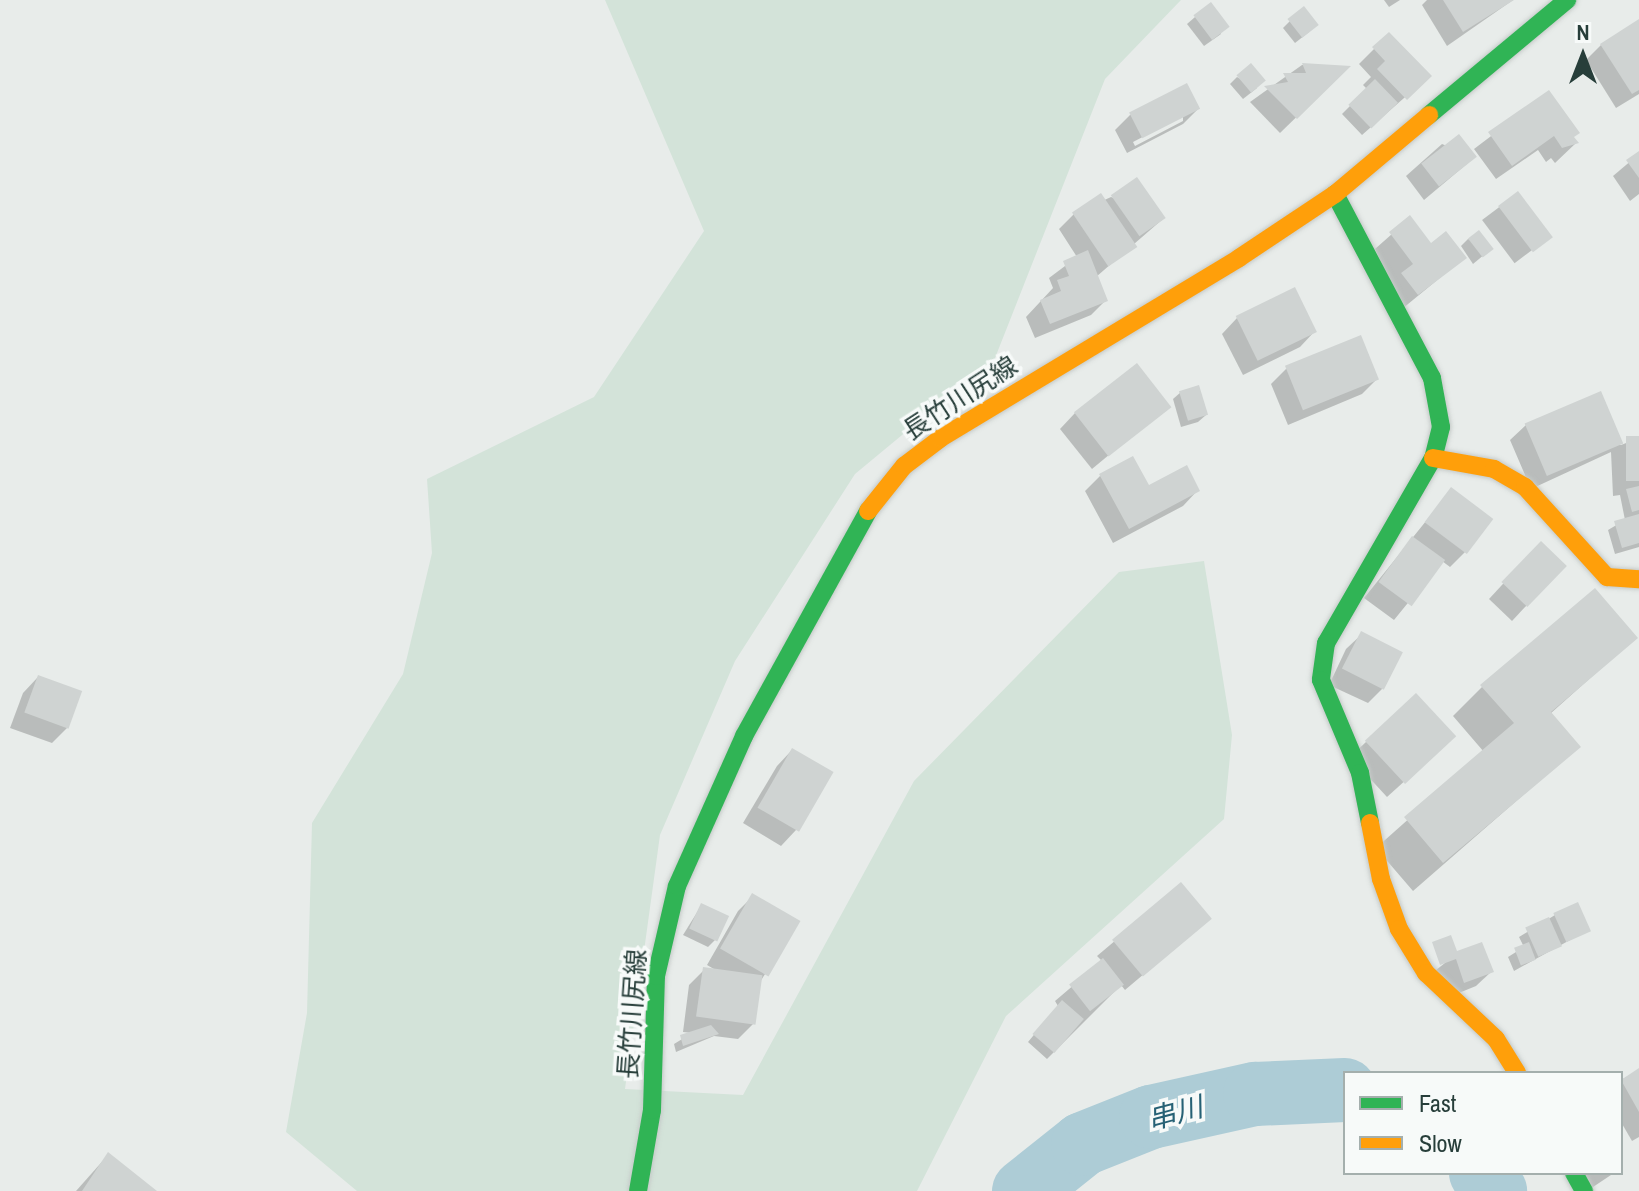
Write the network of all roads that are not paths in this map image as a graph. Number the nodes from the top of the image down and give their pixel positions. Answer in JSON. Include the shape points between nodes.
{"nodes":[{"id":1,"x":1567,"y":0,"type":"edge"},
{"id":2,"x":1335,"y":194,"type":"junction"},
{"id":3,"x":1433,"y":458,"type":"junction"},
{"id":4,"x":1639,"y":579,"type":"edge"},
{"id":5,"x":1516,"y":1071,"type":"edge"},
{"id":6,"x":638,"y":1191,"type":"edge"}],
"edges":[{"from":1,"to":2,"type":"main road","name":"長竹川尻線"},
{"from":2,"to":3,"type":"main road","via":[[1435,387],[1441,427]]},
{"from":2,"to":6,"type":"main road","name":"長竹川尻線","via":[[941,438],[904,466],[872,503],[744,736],[677,886],[656,976],[652,1110]]},
{"from":3,"to":4,"type":"main road","via":[[1494,469],[1525,487],[1607,577]]},
{"from":3,"to":5,"type":"main road","via":[[1326,643],[1321,680],[1360,773],[1381,879],[1399,929],[1426,973],[1496,1039]]}]}
